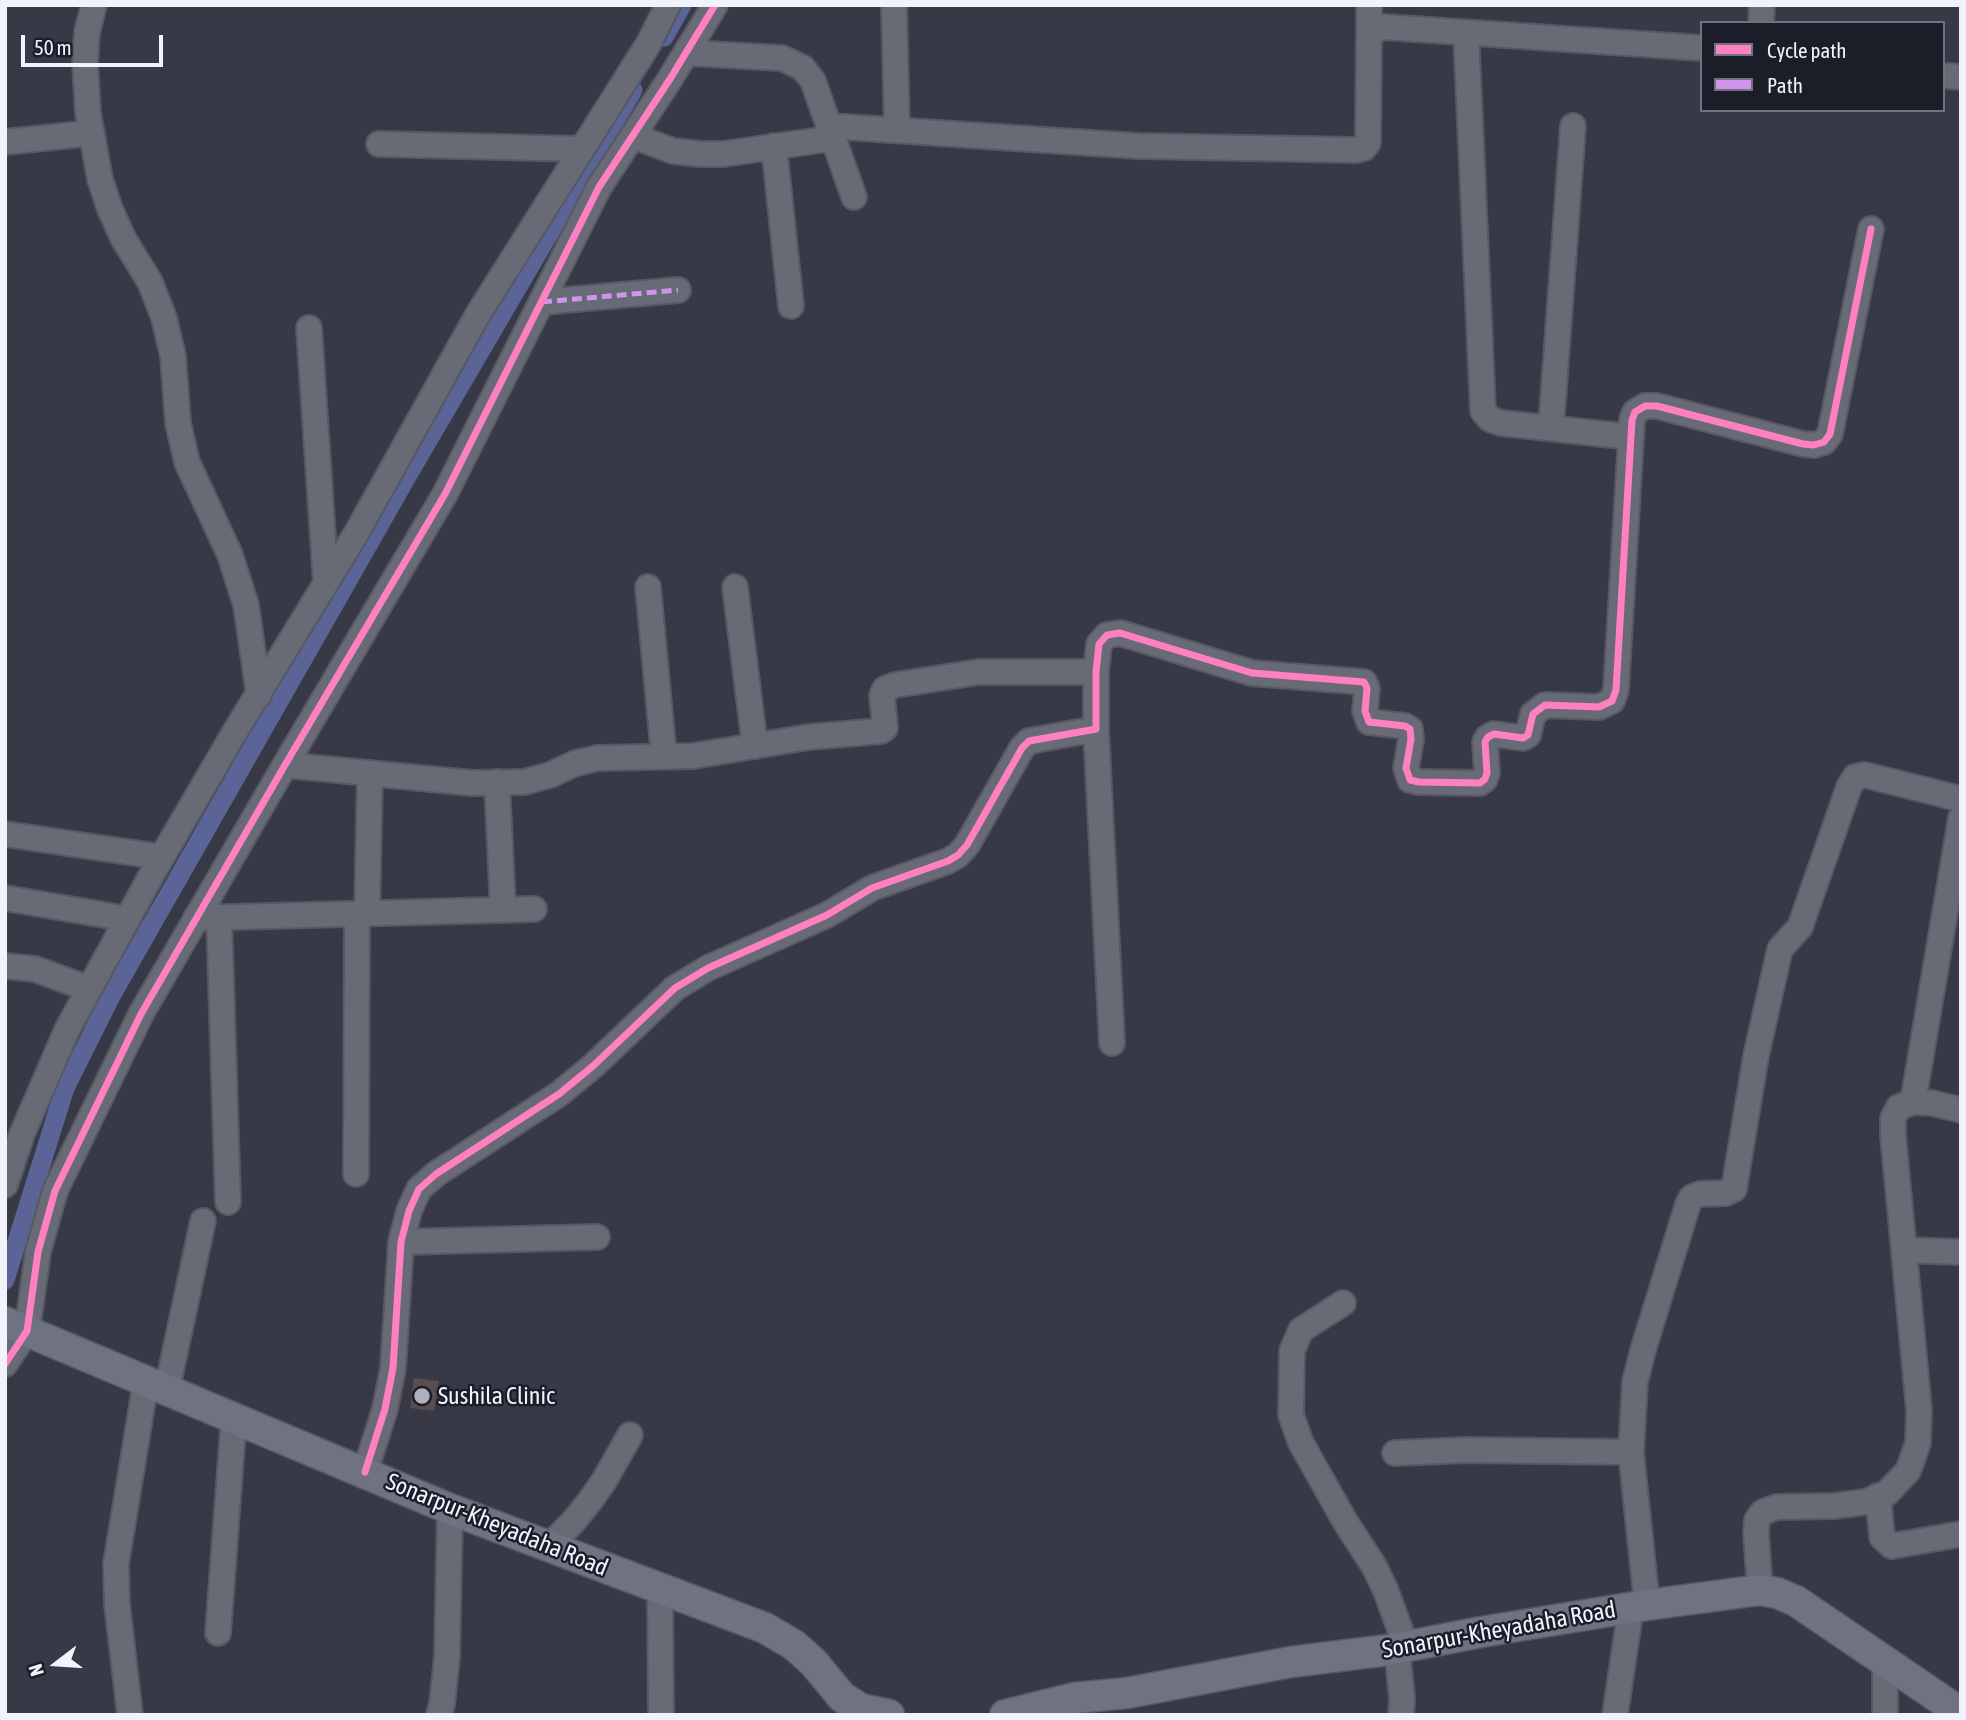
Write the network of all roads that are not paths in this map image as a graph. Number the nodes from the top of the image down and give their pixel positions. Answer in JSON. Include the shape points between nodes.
{"nodes":[{"id":1,"x":94,"y":5,"type":"edge"},
{"id":2,"x":668,"y":5,"type":"edge"},
{"id":3,"x":715,"y":5,"type":"edge"},
{"id":4,"x":894,"y":5,"type":"edge"},
{"id":5,"x":1368,"y":5,"type":"edge"},
{"id":6,"x":1466,"y":33,"type":"junction"},
{"id":7,"x":1369,"y":36,"type":"junction"},
{"id":8,"x":1700,"y":48,"type":"edge"},
{"id":9,"x":687,"y":53,"type":"junction"},
{"id":10,"x":1573,"y":126,"type":"dead end"},
{"id":11,"x":897,"y":130,"type":"junction"},
{"id":12,"x":832,"y":132,"type":"junction"},
{"id":13,"x":92,"y":133,"type":"junction"},
{"id":14,"x":633,"y":136,"type":"junction"},
{"id":15,"x":5,"y":142,"type":"edge"},
{"id":16,"x":379,"y":144,"type":"dead end"},
{"id":17,"x":774,"y":146,"type":"junction"},
{"id":18,"x":582,"y":149,"type":"junction"},
{"id":19,"x":854,"y":197,"type":"dead end"},
{"id":20,"x":1871,"y":229,"type":"dead end"},
{"id":21,"x":678,"y":290,"type":"dead end"},
{"id":22,"x":542,"y":302,"type":"junction"},
{"id":23,"x":791,"y":306,"type":"dead end"},
{"id":24,"x":309,"y":328,"type":"dead end"},
{"id":25,"x":1551,"y":428,"type":"junction"},
{"id":26,"x":1631,"y":437,"type":"junction"},
{"id":27,"x":326,"y":583,"type":"junction"},
{"id":28,"x":649,"y":587,"type":"dead end"},
{"id":29,"x":734,"y":587,"type":"dead end"},
{"id":30,"x":1096,"y":672,"type":"junction"},
{"id":31,"x":259,"y":695,"type":"junction"},
{"id":32,"x":1096,"y":729,"type":"junction"},
{"id":33,"x":755,"y":746,"type":"junction"},
{"id":34,"x":664,"y":757,"type":"junction"},
{"id":35,"x":285,"y":765,"type":"junction"},
{"id":36,"x":370,"y":774,"type":"junction"},
{"id":37,"x":497,"y":782,"type":"junction"},
{"id":38,"x":1961,"y":799,"type":"edge"},
{"id":39,"x":1961,"y":818,"type":"edge"},
{"id":40,"x":5,"y":834,"type":"edge"},
{"id":41,"x":162,"y":858,"type":"junction"},
{"id":42,"x":5,"y":898,"type":"edge"},
{"id":43,"x":534,"y":909,"type":"dead end"},
{"id":44,"x":503,"y":910,"type":"junction"},
{"id":45,"x":362,"y":914,"type":"junction"},
{"id":46,"x":208,"y":918,"type":"junction"},
{"id":47,"x":128,"y":919,"type":"junction"},
{"id":48,"x":1952,"y":928,"type":"edge"},
{"id":49,"x":5,"y":966,"type":"edge"},
{"id":50,"x":89,"y":989,"type":"junction"},
{"id":51,"x":1112,"y":1042,"type":"dead end"},
{"id":52,"x":1913,"y":1102,"type":"junction"},
{"id":53,"x":1961,"y":1110,"type":"edge"},
{"id":54,"x":356,"y":1174,"type":"dead end"},
{"id":55,"x":5,"y":1185,"type":"edge"},
{"id":56,"x":228,"y":1202,"type":"dead end"},
{"id":57,"x":203,"y":1221,"type":"dead end"},
{"id":58,"x":597,"y":1237,"type":"dead end"},
{"id":59,"x":401,"y":1242,"type":"junction"},
{"id":60,"x":1904,"y":1251,"type":"junction"},
{"id":61,"x":1961,"y":1252,"type":"edge"},
{"id":62,"x":1343,"y":1303,"type":"dead end"},
{"id":63,"x":14,"y":1326,"type":"edge"},
{"id":64,"x":5,"y":1364,"type":"edge"},
{"id":65,"x":157,"y":1385,"type":"junction"},
{"id":66,"x":234,"y":1416,"type":"junction"},
{"id":67,"x":630,"y":1435,"type":"dead end"},
{"id":68,"x":1631,"y":1452,"type":"junction"},
{"id":69,"x":1395,"y":1453,"type":"dead end"},
{"id":70,"x":365,"y":1472,"type":"junction"},
{"id":71,"x":1878,"y":1496,"type":"junction"},
{"id":72,"x":450,"y":1508,"type":"junction"},
{"id":73,"x":1961,"y":1534,"type":"edge"},
{"id":74,"x":549,"y":1546,"type":"junction"},
{"id":75,"x":660,"y":1589,"type":"junction"},
{"id":76,"x":1760,"y":1590,"type":"junction"},
{"id":77,"x":1639,"y":1606,"type":"junction"},
{"id":78,"x":218,"y":1633,"type":"dead end"},
{"id":79,"x":1402,"y":1647,"type":"junction"},
{"id":80,"x":1885,"y":1662,"type":"junction"},
{"id":81,"x":870,"y":1713,"type":"edge"},
{"id":82,"x":1961,"y":1713,"type":"edge"},
{"id":83,"x":130,"y":1715,"type":"edge"},
{"id":84,"x":439,"y":1715,"type":"edge"},
{"id":85,"x":661,"y":1715,"type":"edge"},
{"id":86,"x":1005,"y":1715,"type":"edge"},
{"id":87,"x":1401,"y":1715,"type":"edge"},
{"id":88,"x":1615,"y":1715,"type":"edge"},
{"id":89,"x":1885,"y":1715,"type":"edge"}],
"edges":[{"from":1,"to":13,"type":"street","via":[[85,63]]},
{"from":2,"to":18,"type":"street"},
{"from":3,"to":9,"type":"street"},
{"from":4,"to":11,"type":"street"},
{"from":5,"to":7,"type":"street"},
{"from":6,"to":7,"type":"street","via":[[1384,27]]},
{"from":6,"to":8,"type":"street"},
{"from":6,"to":25,"type":"street","via":[[1483,411],[1501,423]]},
{"from":7,"to":11,"type":"street","via":[[1368,143],[1356,150],[1138,146]]},
{"from":9,"to":12,"type":"street","via":[[782,58],[803,68],[813,81]]},
{"from":9,"to":14,"type":"street"},
{"from":10,"to":25,"type":"street"},
{"from":11,"to":12,"type":"street"},
{"from":12,"to":17,"type":"street"},
{"from":12,"to":19,"type":"street"},
{"from":13,"to":15,"type":"street"},
{"from":13,"to":31,"type":"street","via":[[110,209],[164,318],[187,462],[230,555],[246,605]]},
{"from":14,"to":17,"type":"street","via":[[673,151],[700,154]]},
{"from":14,"to":22,"type":"street","via":[[599,187]]},
{"from":16,"to":18,"type":"street"},
{"from":17,"to":23,"type":"street"},
{"from":18,"to":27,"type":"street","via":[[477,316]]},
{"from":20,"to":26,"type":"street","via":[[1830,434],[1824,442],[1804,444],[1657,406],[1635,412]]},
{"from":21,"to":22,"type":"street"},
{"from":22,"to":35,"type":"street","via":[[445,494]]},
{"from":24,"to":27,"type":"street"},
{"from":25,"to":26,"type":"street"},
{"from":26,"to":30,"type":"street","via":[[1612,701],[1599,707],[1545,705],[1533,713],[1528,735],[1488,737],[1487,773],[1480,783],[1410,780],[1406,768],[1410,729],[1369,722],[1367,688],[1359,680],[1252,673],[1120,633],[1107,635],[1099,644]]},
{"from":27,"to":31,"type":"street"},
{"from":28,"to":34,"type":"street"},
{"from":29,"to":33,"type":"street"},
{"from":30,"to":32,"type":"street"},
{"from":30,"to":33,"type":"street","via":[[979,672],[895,685],[882,695],[885,728],[881,731]]},
{"from":31,"to":41,"type":"street"},
{"from":32,"to":51,"type":"street"},
{"from":32,"to":59,"type":"street","via":[[1029,741],[958,855],[873,888],[675,988],[559,1094],[419,1189]]},
{"from":33,"to":34,"type":"street"},
{"from":34,"to":37,"type":"street","via":[[598,758],[524,782]]},
{"from":35,"to":36,"type":"street"},
{"from":35,"to":46,"type":"street"},
{"from":36,"to":37,"type":"street"},
{"from":36,"to":45,"type":"street"},
{"from":37,"to":44,"type":"street"},
{"from":38,"to":68,"type":"street","via":[[1865,775],[1855,777],[1849,787],[1800,927],[1780,949],[1734,1189],[1726,1194],[1700,1194],[1688,1204],[1643,1350]]},
{"from":39,"to":48,"type":"street"},
{"from":40,"to":41,"type":"street"},
{"from":41,"to":47,"type":"street"},
{"from":42,"to":47,"type":"street"},
{"from":43,"to":44,"type":"street"},
{"from":44,"to":45,"type":"street"},
{"from":45,"to":46,"type":"street"},
{"from":45,"to":54,"type":"street"},
{"from":46,"to":56,"type":"street"},
{"from":46,"to":63,"type":"street","via":[[141,1014],[65,1167]]},
{"from":47,"to":50,"type":"street"},
{"from":48,"to":52,"type":"street"},
{"from":49,"to":50,"type":"street","via":[[35,970]]},
{"from":50,"to":55,"type":"street","via":[[66,1030]]},
{"from":52,"to":53,"type":"street"},
{"from":52,"to":60,"type":"street","via":[[1899,1107],[1893,1118]]},
{"from":57,"to":65,"type":"street"},
{"from":58,"to":59,"type":"street"},
{"from":59,"to":70,"type":"street","via":[[393,1368]]},
{"from":60,"to":61,"type":"street"},
{"from":60,"to":71,"type":"street","via":[[1918,1443],[1908,1471]]},
{"from":62,"to":79,"type":"street","via":[[1301,1330],[1292,1351],[1291,1415],[1301,1443],[1374,1566]]},
{"from":63,"to":64,"type":"street"},
{"from":63,"to":65,"type":"main road","name":"Sonarpur-Kheyadaha Road"},
{"from":65,"to":66,"type":"main road","name":"Sonarpur-Kheyadaha Road"},
{"from":65,"to":83,"type":"street","via":[[116,1564]]},
{"from":66,"to":70,"type":"main road","name":"Sonarpur-Kheyadaha Road"},
{"from":66,"to":78,"type":"street"},
{"from":67,"to":74,"type":"street","via":[[590,1501]]},
{"from":68,"to":69,"type":"street"},
{"from":68,"to":77,"type":"street"},
{"from":70,"to":72,"type":"main road","name":"Sonarpur-Kheyadaha Road"},
{"from":71,"to":73,"type":"street","via":[[1882,1537],[1892,1546]]},
{"from":71,"to":76,"type":"street","via":[[1865,1502],[1777,1507],[1763,1512],[1756,1533]]},
{"from":72,"to":74,"type":"main road","name":"Sonarpur-Kheyadaha Road"},
{"from":72,"to":84,"type":"street","via":[[447,1657]]},
{"from":74,"to":75,"type":"main road","name":"Sonarpur-Kheyadaha Road"},
{"from":75,"to":81,"type":"main road","name":"Sonarpur-Kheyadaha Road","via":[[765,1628],[794,1645],[842,1698]]},
{"from":75,"to":85,"type":"street"},
{"from":76,"to":77,"type":"main road","name":"Sonarpur-Kheyadaha Road"},
{"from":76,"to":80,"type":"main road","name":"Sonarpur-Kheyadaha Road","via":[[1796,1601]]},
{"from":77,"to":79,"type":"main road","name":"Sonarpur-Kheyadaha Road"},
{"from":77,"to":88,"type":"street"},
{"from":79,"to":86,"type":"main road","name":"Sonarpur-Kheyadaha Road","via":[[1074,1698]]},
{"from":79,"to":87,"type":"street"},
{"from":80,"to":82,"type":"main road","name":"Sonarpur-Kheyadaha Road"},
{"from":80,"to":89,"type":"street"}]}
